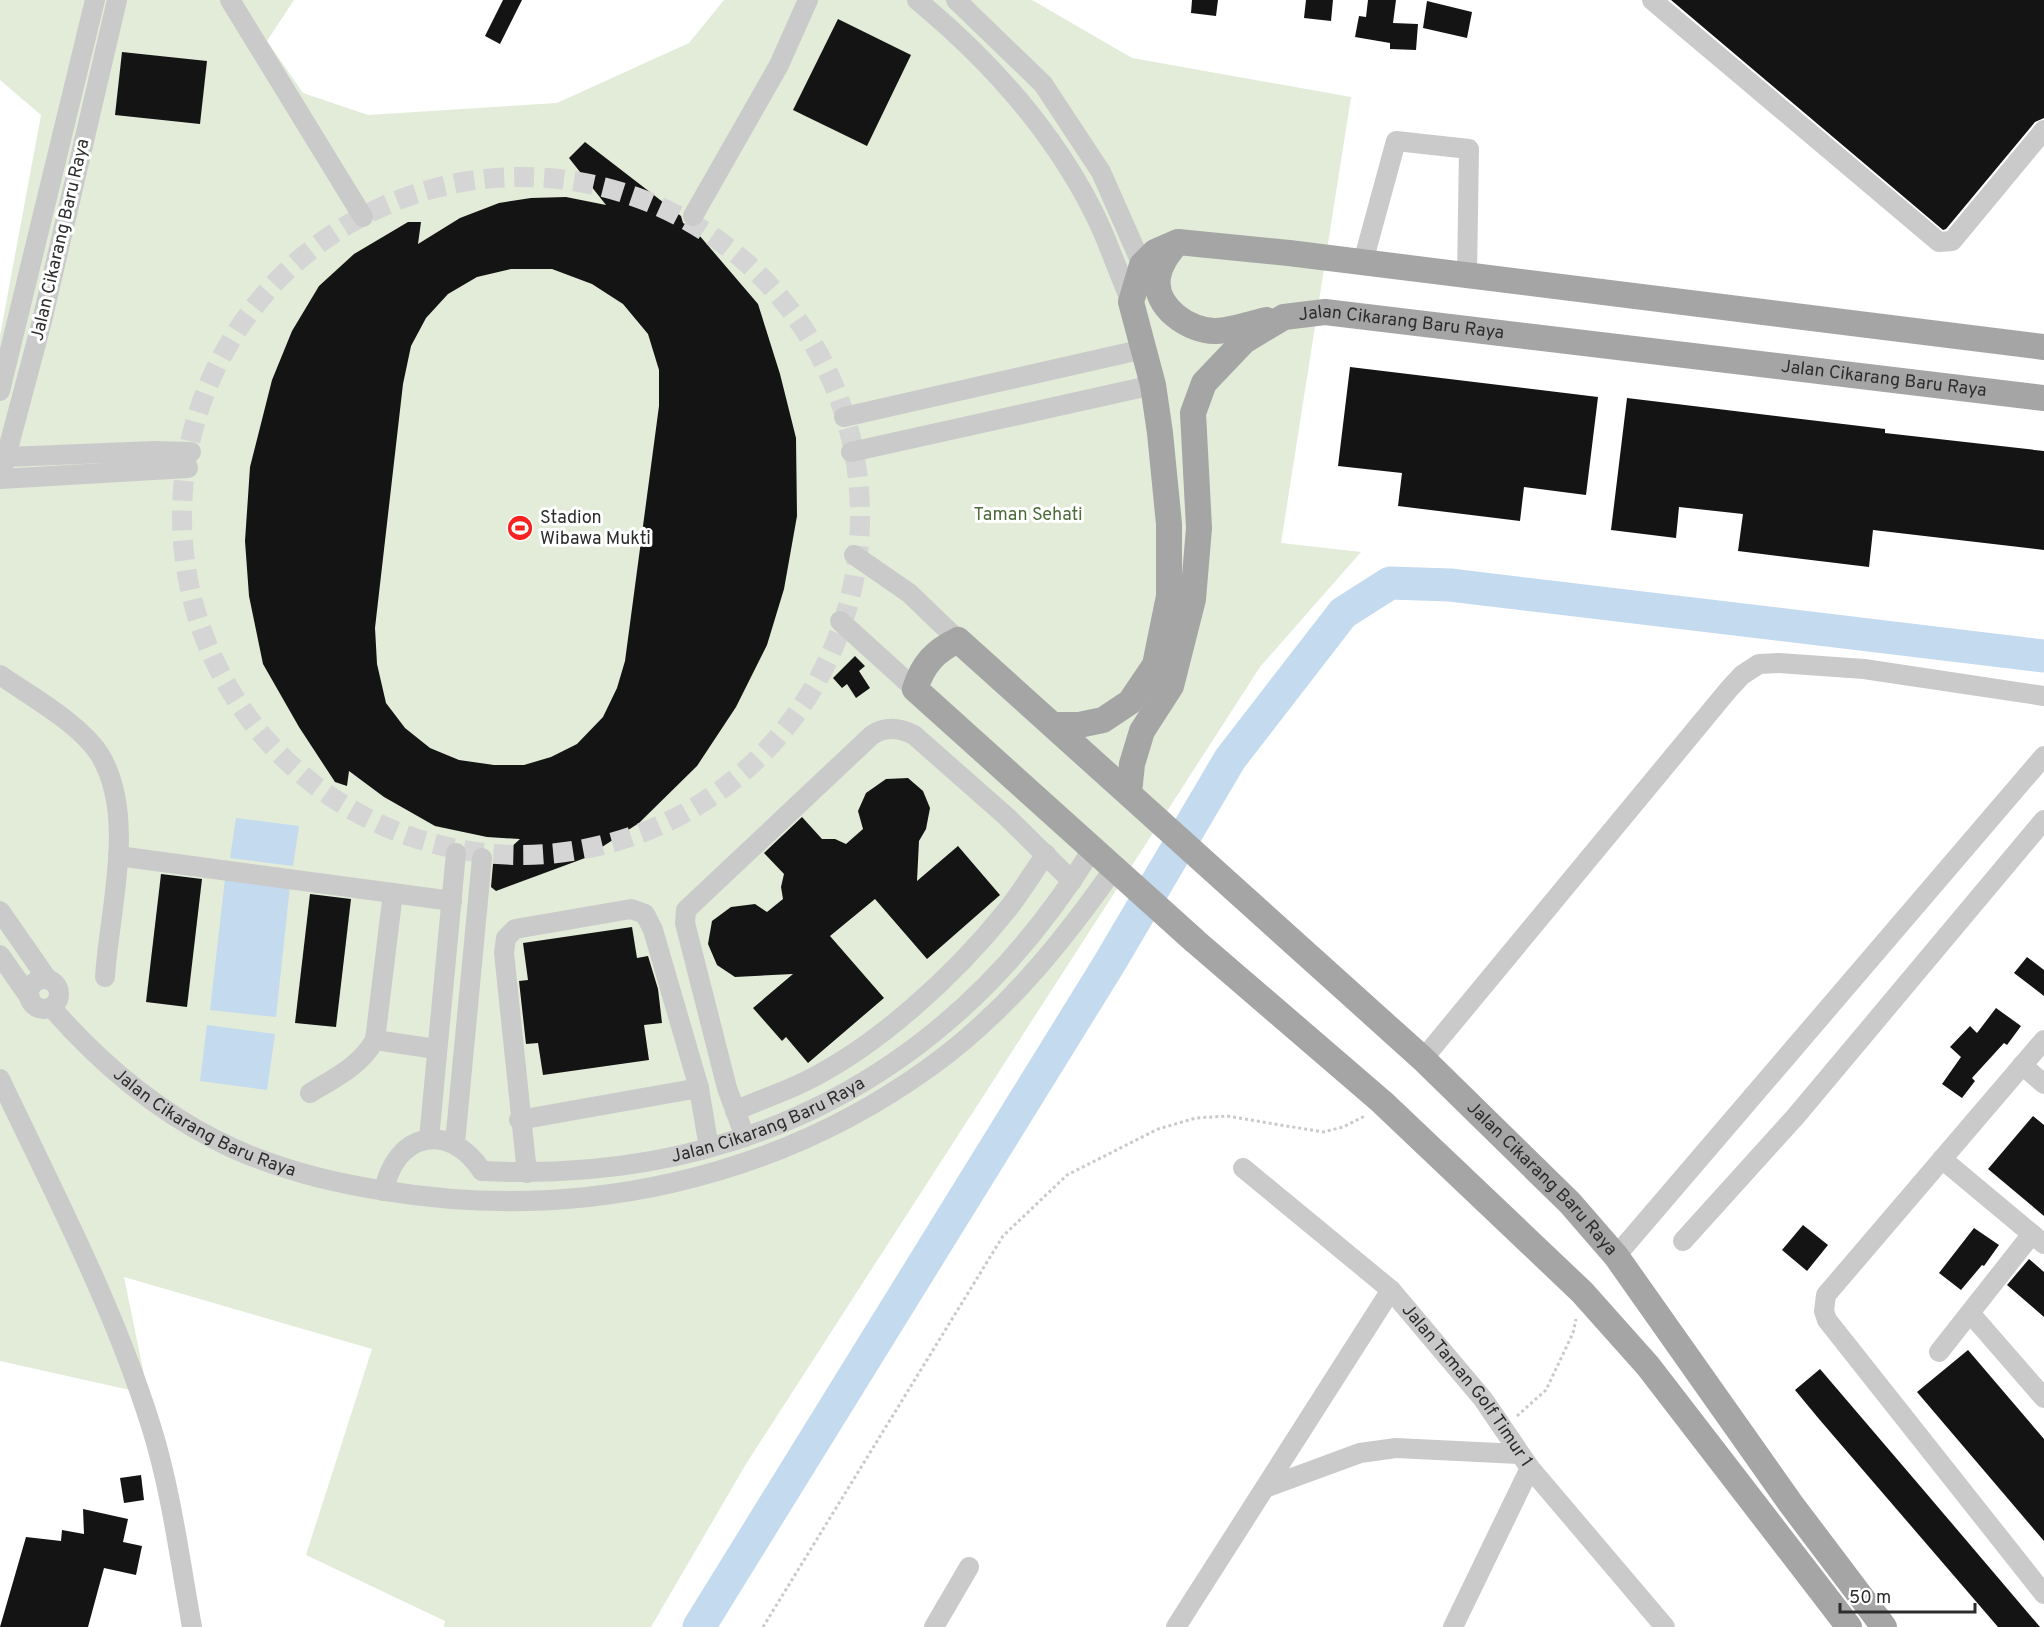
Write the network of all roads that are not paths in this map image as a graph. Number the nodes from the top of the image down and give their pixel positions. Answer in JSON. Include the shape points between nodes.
{"nodes":[{"id":1,"x":95,"y":0,"type":"edge"},
{"id":2,"x":117,"y":0,"type":"edge"},
{"id":3,"x":230,"y":0,"type":"edge"},
{"id":4,"x":808,"y":0,"type":"edge"},
{"id":5,"x":917,"y":0,"type":"edge"},
{"id":6,"x":956,"y":0,"type":"edge"},
{"id":7,"x":1652,"y":0,"type":"edge"},
{"id":8,"x":2044,"y":130,"type":"edge"},
{"id":9,"x":693,"y":216,"type":"dead end"},
{"id":10,"x":363,"y":217,"type":"dead end"},
{"id":11,"x":1178,"y":242,"type":"junction"},
{"id":12,"x":1363,"y":262,"type":"junction"},
{"id":13,"x":1142,"y":266,"type":"junction"},
{"id":14,"x":1467,"y":275,"type":"junction"},
{"id":15,"x":1131,"y":302,"type":"junction"},
{"id":16,"x":1284,"y":317,"type":"junction"},
{"id":17,"x":2044,"y":347,"type":"edge"},
{"id":18,"x":1144,"y":348,"type":"junction"},
{"id":19,"x":1154,"y":385,"type":"junction"},
{"id":20,"x":0,"y":391,"type":"edge"},
{"id":21,"x":2044,"y":398,"type":"edge"},
{"id":22,"x":844,"y":417,"type":"dead end"},
{"id":23,"x":851,"y":452,"type":"dead end"},
{"id":24,"x":4,"y":455,"type":"edge"},
{"id":25,"x":0,"y":479,"type":"edge"},
{"id":26,"x":854,"y":555,"type":"dead end"},
{"id":27,"x":840,"y":621,"type":"dead end"},
{"id":28,"x":958,"y":640,"type":"junction"},
{"id":29,"x":0,"y":675,"type":"edge"},
{"id":30,"x":915,"y":689,"type":"junction"},
{"id":31,"x":2044,"y":696,"type":"edge"},
{"id":32,"x":1053,"y":725,"type":"junction"},
{"id":33,"x":2044,"y":756,"type":"edge"},
{"id":34,"x":2037,"y":778,"type":"edge"},
{"id":35,"x":1129,"y":793,"type":"junction"},
{"id":36,"x":2044,"y":820,"type":"edge"},
{"id":37,"x":1093,"y":848,"type":"junction"},
{"id":38,"x":456,"y":853,"type":"dead end"},
{"id":39,"x":1046,"y":854,"type":"junction"},
{"id":40,"x":118,"y":856,"type":"junction"},
{"id":41,"x":482,"y":858,"type":"dead end"},
{"id":42,"x":1115,"y":868,"type":"junction"},
{"id":43,"x":1072,"y":881,"type":"junction"},
{"id":44,"x":393,"y":893,"type":"junction"},
{"id":45,"x":452,"y":901,"type":"junction"},
{"id":46,"x":0,"y":911,"type":"edge"},
{"id":47,"x":0,"y":955,"type":"edge"},
{"id":48,"x":105,"y":977,"type":"dead end"},
{"id":49,"x":48,"y":980,"type":"junction"},
{"id":50,"x":30,"y":998,"type":"junction"},
{"id":51,"x":51,"y":1006,"type":"junction"},
{"id":52,"x":375,"y":1040,"type":"junction"},
{"id":53,"x":2044,"y":1040,"type":"edge"},
{"id":54,"x":436,"y":1049,"type":"junction"},
{"id":55,"x":1423,"y":1059,"type":"junction"},
{"id":56,"x":2022,"y":1065,"type":"junction"},
{"id":57,"x":0,"y":1079,"type":"edge"},
{"id":58,"x":2044,"y":1084,"type":"edge"},
{"id":59,"x":699,"y":1088,"type":"junction"},
{"id":60,"x":310,"y":1093,"type":"dead end"},
{"id":61,"x":735,"y":1111,"type":"junction"},
{"id":62,"x":519,"y":1120,"type":"junction"},
{"id":63,"x":745,"y":1137,"type":"junction"},
{"id":64,"x":429,"y":1139,"type":"junction"},
{"id":65,"x":455,"y":1143,"type":"junction"},
{"id":66,"x":709,"y":1149,"type":"junction"},
{"id":67,"x":1942,"y":1159,"type":"junction"},
{"id":68,"x":1243,"y":1168,"type":"dead end"},
{"id":69,"x":482,"y":1170,"type":"junction"},
{"id":70,"x":527,"y":1173,"type":"junction"},
{"id":71,"x":384,"y":1191,"type":"junction"},
{"id":72,"x":478,"y":1202,"type":"junction"},
{"id":73,"x":2038,"y":1239,"type":"edge"},
{"id":74,"x":1683,"y":1241,"type":"dead end"},
{"id":75,"x":1616,"y":1256,"type":"junction"},
{"id":76,"x":1391,"y":1290,"type":"junction"},
{"id":77,"x":1970,"y":1313,"type":"junction"},
{"id":78,"x":1939,"y":1352,"type":"dead end"},
{"id":79,"x":2044,"y":1398,"type":"edge"},
{"id":80,"x":1525,"y":1461,"type":"junction"},
{"id":81,"x":1265,"y":1488,"type":"junction"},
{"id":82,"x":969,"y":1568,"type":"dead end"},
{"id":83,"x":2044,"y":1594,"type":"edge"},
{"id":84,"x":192,"y":1627,"type":"edge"},
{"id":85,"x":934,"y":1627,"type":"edge"},
{"id":86,"x":1176,"y":1627,"type":"edge"},
{"id":87,"x":1453,"y":1627,"type":"edge"},
{"id":88,"x":1665,"y":1627,"type":"edge"},
{"id":89,"x":1849,"y":1627,"type":"edge"},
{"id":90,"x":1884,"y":1627,"type":"edge"}],
"edges":[{"from":1,"to":20,"type":"street","name":"Jalan Cikarang Baru Raya"},
{"from":2,"to":24,"type":"street","name":"Jalan Cikarang Baru Raya","via":[[44,314]]},
{"from":3,"to":10,"type":"street"},
{"from":4,"to":9,"type":"street","via":[[779,65]]},
{"from":5,"to":15,"type":"street","via":[[961,37],[1016,95],[1062,159],[1101,229]]},
{"from":6,"to":13,"type":"street","via":[[1043,84],[1101,172]]},
{"from":7,"to":8,"type":"street","via":[[1939,242],[1952,241]]},
{"from":11,"to":12,"type":"main road"},
{"from":11,"to":13,"type":"main road","via":[[1155,252]]},
{"from":11,"to":16,"type":"main road","via":[[1163,261],[1157,280],[1164,302],[1178,319],[1215,331]]},
{"from":12,"to":14,"type":"main road"},
{"from":12,"to":14,"type":"street","via":[[1396,141],[1469,149]]},
{"from":13,"to":15,"type":"main road"},
{"from":14,"to":17,"type":"main road"},
{"from":15,"to":18,"type":"main road"},
{"from":16,"to":21,"type":"main road","name":"Jalan Cikarang Baru Raya","via":[[1325,312]]},
{"from":16,"to":35,"type":"main road","name":"Jalan Cikarang Baru Raya","via":[[1226,357],[1204,383],[1193,413],[1199,528],[1193,598],[1171,686],[1142,731],[1132,764]]},
{"from":18,"to":19,"type":"main road"},
{"from":18,"to":22,"type":"street"},
{"from":19,"to":23,"type":"street"},
{"from":19,"to":32,"type":"main road","via":[[1169,524],[1169,596],[1155,665],[1130,702],[1103,720]]},
{"from":24,"to":25,"type":"street","name":"Jalan Cikarang Baru Raya"},
{"from":24,"to":25,"type":"street","via":[[154,451],[190,460]]},
{"from":26,"to":28,"type":"street","name":"Jalan Cikarang Baru Raya","via":[[909,593]]},
{"from":27,"to":30,"type":"street"},
{"from":28,"to":30,"type":"main road","via":[[930,658]]},
{"from":28,"to":32,"type":"main road","name":"Jalan Cikarang Baru Raya"},
{"from":29,"to":40,"type":"street","via":[[79,731],[100,755],[111,782],[118,820]]},
{"from":30,"to":37,"type":"main road"},
{"from":31,"to":55,"type":"street","via":[[1864,669],[1759,664],[1729,689]]},
{"from":32,"to":35,"type":"main road","name":"Jalan Cikarang Baru Raya"},
{"from":33,"to":34,"type":"street"},
{"from":34,"to":75,"type":"street"},
{"from":35,"to":55,"type":"main road","name":"Jalan Cikarang Baru Raya"},
{"from":36,"to":74,"type":"street","via":[[1796,1116]]},
{"from":37,"to":42,"type":"main road"},
{"from":37,"to":43,"type":"street","name":"Jalan Cikarang Baru Raya"},
{"from":38,"to":45,"type":"street"},
{"from":39,"to":43,"type":"street"},
{"from":39,"to":61,"type":"street","via":[[1008,910],[933,989],[860,1048],[803,1082]]},
{"from":39,"to":61,"type":"street","via":[[914,735],[880,729],[872,735],[686,910],[685,923]]},
{"from":40,"to":44,"type":"street"},
{"from":40,"to":48,"type":"street"},
{"from":41,"to":65,"type":"street"},
{"from":42,"to":72,"type":"street","name":"Jalan Cikarang Baru Raya","via":[[1076,924],[1032,976],[983,1024],[930,1067],[873,1105],[748,1162],[683,1182],[604,1197]]},
{"from":42,"to":89,"type":"main road","via":[[1382,1102],[1582,1292],[1648,1366]]},
{"from":43,"to":63,"type":"street","name":"Jalan Cikarang Baru Raya","via":[[1037,931],[997,976],[938,1030],[855,1087],[802,1115]]},
{"from":44,"to":45,"type":"street"},
{"from":44,"to":52,"type":"street"},
{"from":45,"to":54,"type":"street"},
{"from":46,"to":49,"type":"street"},
{"from":47,"to":50,"type":"street"},
{"from":49,"to":50,"type":"street","via":[[34,983]]},
{"from":49,"to":51,"type":"street","via":[[58,990],[58,999]]},
{"from":50,"to":51,"type":"street","via":[[41,1008]]},
{"from":51,"to":71,"type":"street","name":"Jalan Cikarang Baru Raya","via":[[126,1082],[184,1122],[236,1150],[280,1167]]},
{"from":52,"to":54,"type":"street"},
{"from":52,"to":60,"type":"street","via":[[348,1070]]},
{"from":53,"to":56,"type":"street"},
{"from":54,"to":64,"type":"street"},
{"from":55,"to":75,"type":"main road","name":"Jalan Cikarang Baru Raya","via":[[1569,1203]]},
{"from":56,"to":58,"type":"street"},
{"from":56,"to":67,"type":"street"},
{"from":57,"to":84,"type":"street","via":[[107,1306],[134,1375],[158,1449]]},
{"from":59,"to":62,"type":"street"},
{"from":59,"to":62,"type":"street","via":[[654,930],[645,914],[631,909],[515,929],[506,938],[504,953]]},
{"from":59,"to":66,"type":"street"},
{"from":61,"to":63,"type":"street"},
{"from":62,"to":70,"type":"street"},
{"from":63,"to":66,"type":"street","name":"Jalan Cikarang Baru Raya"},
{"from":64,"to":65,"type":"street"},
{"from":64,"to":71,"type":"street","via":[[411,1145],[396,1157]]},
{"from":65,"to":69,"type":"street"},
{"from":66,"to":70,"type":"street","name":"Jalan Cikarang Baru Raya","via":[[619,1167]]},
{"from":67,"to":73,"type":"street"},
{"from":67,"to":83,"type":"street","via":[[1826,1295],[1824,1311],[1827,1320]]},
{"from":68,"to":76,"type":"street","name":"Jalan Taman Golf Timur 1"},
{"from":69,"to":70,"type":"street","name":"Jalan Cikarang Baru Raya"},
{"from":69,"to":72,"type":"street"},
{"from":71,"to":72,"type":"street","name":"Jalan Cikarang Baru Raya"},
{"from":73,"to":77,"type":"street"},
{"from":75,"to":90,"type":"main road","name":"Jalan Cikarang Baru Raya","via":[[1791,1504]]},
{"from":76,"to":80,"type":"street","name":"Jalan Taman Golf Timur 1","via":[[1483,1399]]},
{"from":76,"to":81,"type":"street"},
{"from":77,"to":78,"type":"street"},
{"from":77,"to":79,"type":"street"},
{"from":80,"to":81,"type":"street","via":[[1417,1449],[1372,1451]]},
{"from":80,"to":87,"type":"street"},
{"from":80,"to":88,"type":"street","name":"Jalan Taman Golf Timur 1"},
{"from":81,"to":86,"type":"street"},
{"from":82,"to":85,"type":"street"}]}
